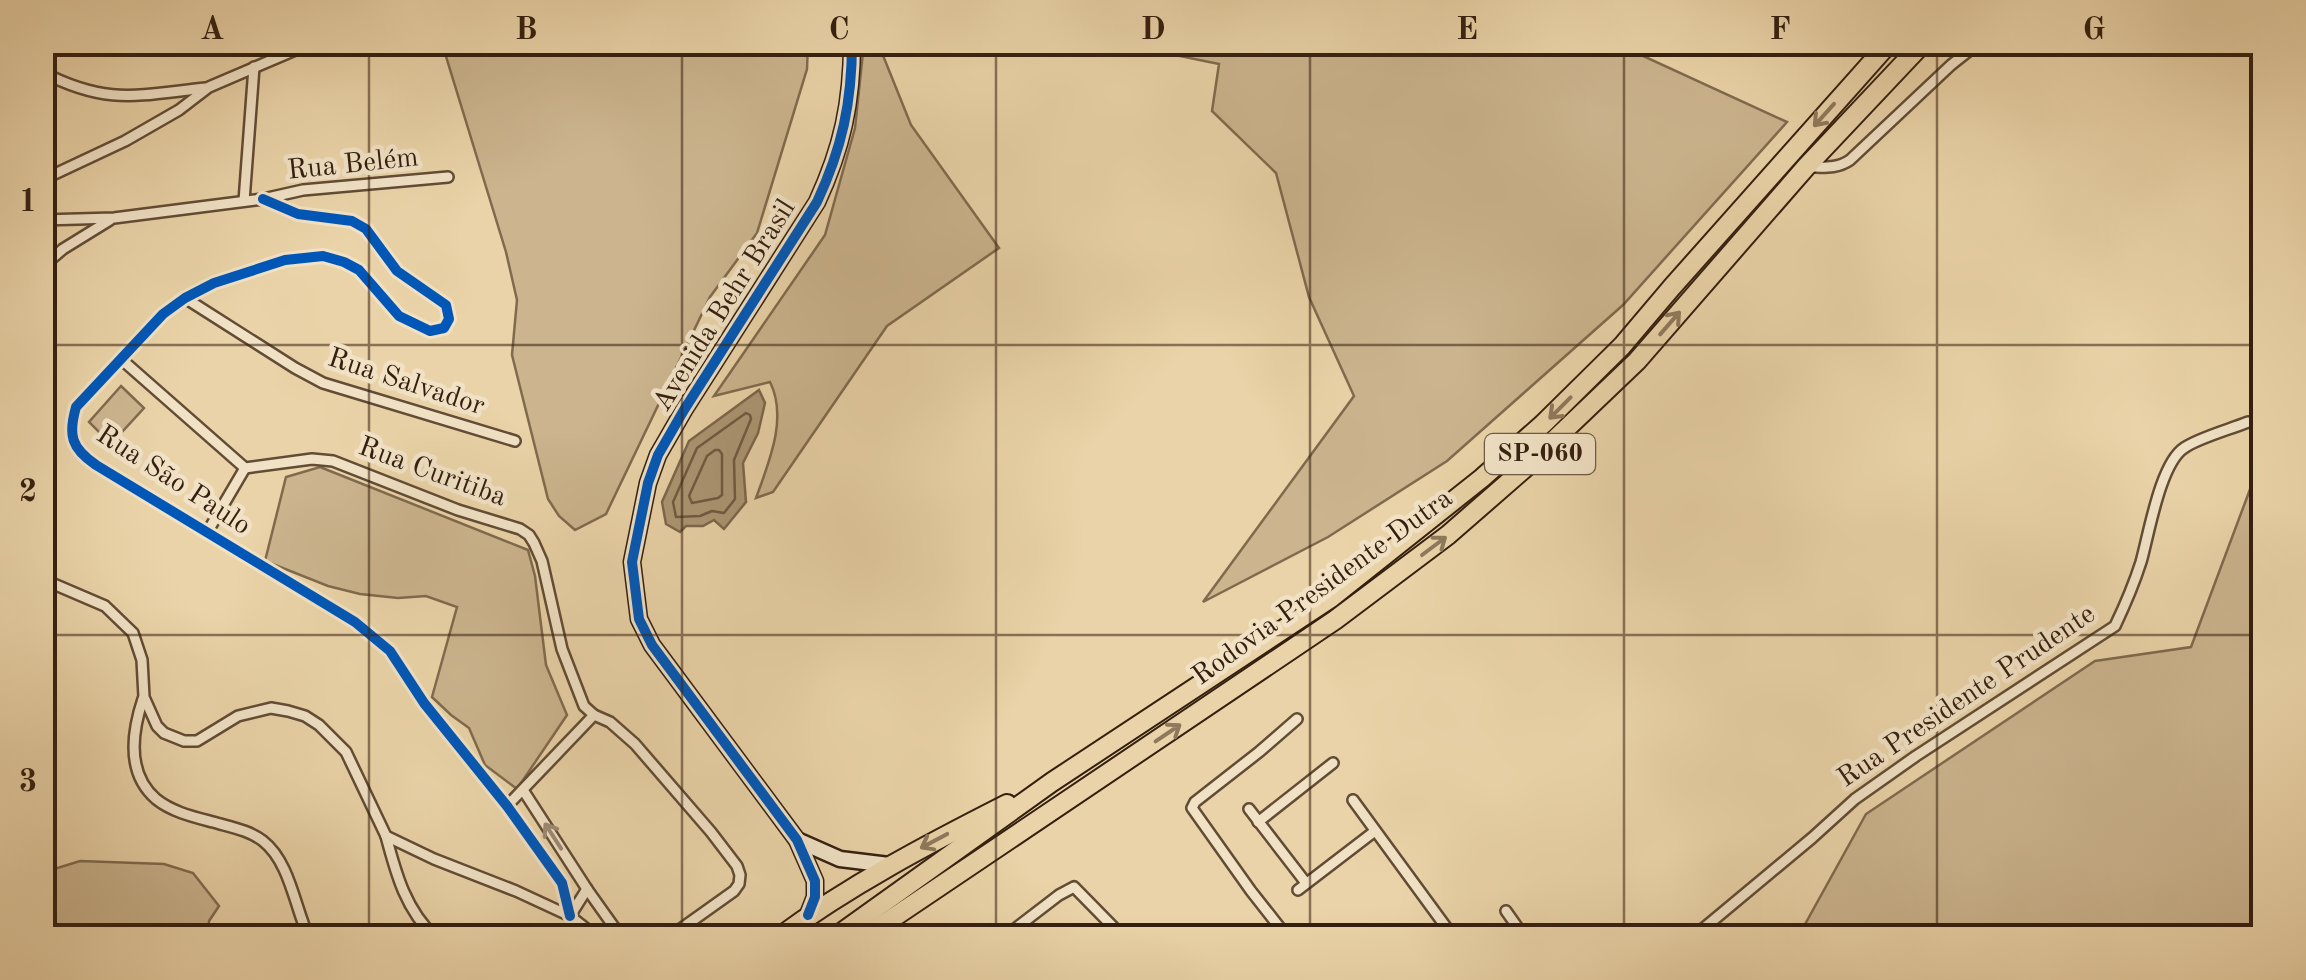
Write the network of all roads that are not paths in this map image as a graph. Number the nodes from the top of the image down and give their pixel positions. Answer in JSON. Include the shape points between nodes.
{"nodes":[{"id":1,"x":314,"y":42,"type":"edge"},
{"id":2,"x":359,"y":42,"type":"edge"},
{"id":3,"x":380,"y":42,"type":"edge"},
{"id":4,"x":852,"y":42,"type":"edge"},
{"id":5,"x":1890,"y":42,"type":"edge"},
{"id":6,"x":1924,"y":42,"type":"edge"},
{"id":7,"x":1980,"y":42,"type":"edge"},
{"id":8,"x":254,"y":67,"type":"junction"},
{"id":9,"x":42,"y":72,"type":"edge"},
{"id":10,"x":209,"y":87,"type":"junction"},
{"id":11,"x":1806,"y":167,"type":"junction"},
{"id":12,"x":448,"y":177,"type":"dead end"},
{"id":13,"x":42,"y":180,"type":"edge"},
{"id":14,"x":262,"y":199,"type":"junction"},
{"id":15,"x":244,"y":201,"type":"junction"},
{"id":16,"x":114,"y":218,"type":"junction"},
{"id":17,"x":42,"y":220,"type":"edge"},
{"id":18,"x":42,"y":267,"type":"edge"},
{"id":19,"x":185,"y":298,"type":"junction"},
{"id":20,"x":120,"y":359,"type":"junction"},
{"id":21,"x":2248,"y":422,"type":"dead end"},
{"id":22,"x":515,"y":441,"type":"dead end"},
{"id":23,"x":245,"y":468,"type":"junction"},
{"id":24,"x":208,"y":531,"type":"junction"},
{"id":25,"x":42,"y":579,"type":"edge"},
{"id":26,"x":144,"y":697,"type":"junction"},
{"id":27,"x":594,"y":715,"type":"junction"},
{"id":28,"x":1297,"y":719,"type":"dead end"},
{"id":29,"x":1333,"y":763,"type":"dead end"},
{"id":30,"x":1052,"y":782,"type":"junction"},
{"id":31,"x":42,"y":788,"type":"edge"},
{"id":32,"x":523,"y":790,"type":"junction"},
{"id":33,"x":1353,"y":800,"type":"dead end"},
{"id":34,"x":507,"y":806,"type":"junction"},
{"id":35,"x":1249,"y":809,"type":"dead end"},
{"id":36,"x":1258,"y":822,"type":"junction"},
{"id":37,"x":1375,"y":830,"type":"junction"},
{"id":38,"x":386,"y":836,"type":"junction"},
{"id":39,"x":48,"y":840,"type":"dead end"},
{"id":40,"x":797,"y":840,"type":"junction"},
{"id":41,"x":889,"y":865,"type":"junction"},
{"id":42,"x":587,"y":889,"type":"junction"},
{"id":43,"x":1506,"y":911,"type":"dead end"},
{"id":44,"x":808,"y":915,"type":"junction"},
{"id":45,"x":570,"y":916,"type":"junction"},
{"id":46,"x":309,"y":938,"type":"edge"},
{"id":47,"x":436,"y":938,"type":"edge"},
{"id":48,"x":598,"y":938,"type":"edge"},
{"id":49,"x":625,"y":938,"type":"edge"},
{"id":50,"x":668,"y":938,"type":"edge"},
{"id":51,"x":778,"y":938,"type":"edge"},
{"id":52,"x":834,"y":938,"type":"edge"},
{"id":53,"x":864,"y":938,"type":"edge"},
{"id":54,"x":1003,"y":938,"type":"edge"},
{"id":55,"x":1124,"y":938,"type":"edge"},
{"id":56,"x":1288,"y":938,"type":"edge"},
{"id":57,"x":1454,"y":938,"type":"edge"},
{"id":58,"x":1525,"y":938,"type":"edge"},
{"id":59,"x":1692,"y":938,"type":"edge"}],
"edges":[{"from":1,"to":8,"type":"street"},
{"from":2,"to":3,"type":"street"},
{"from":4,"to":40,"type":"street","name":"Avenida Behr Brasil","via":[[846,119],[834,166],[658,455],[632,562],[638,618],[652,644]]},
{"from":5,"to":30,"type":"highway","name":"Rodovia Presidente Dutra","number":"SP-060","one_way":true,"via":[[1622,346],[1482,478],[1331,598]]},
{"from":6,"to":11,"type":"highway","name":"Rodovia Presidente Dutra","number":"SP-060"},
{"from":7,"to":11,"type":"street","via":[[1842,166]]},
{"from":8,"to":10,"type":"street"},
{"from":8,"to":15,"type":"street"},
{"from":9,"to":10,"type":"street","via":[[97,94],[124,97]]},
{"from":10,"to":13,"type":"street","via":[[126,141]]},
{"from":53,"to":11,"type":"highway","name":"Rodovia Presidente Dutra","number":"SP-060","one_way":true,"via":[[1336,620],[1448,536],[1638,361]]},
{"from":12,"to":14,"type":"street","name":"Rua Belém"},
{"from":14,"to":15,"type":"street","name":"Rua São Paulo"},
{"from":14,"to":19,"type":"street","name":"Rua São Paulo","via":[[366,229],[397,271],[446,305],[444,328],[430,332],[408,322],[359,270],[323,256],[261,266]]},
{"from":15,"to":16,"type":"street","name":"Rua São Paulo"},
{"from":16,"to":17,"type":"street","name":"Rua São Paulo"},
{"from":16,"to":18,"type":"street"},
{"from":19,"to":20,"type":"street","name":"Rua São Paulo"},
{"from":19,"to":22,"type":"street","name":"Rua Salvador","via":[[322,383]]},
{"from":20,"to":23,"type":"street"},
{"from":20,"to":24,"type":"street","name":"Rua São Paulo","via":[[76,407],[72,438],[86,458]]},
{"from":21,"to":59,"type":"street","name":"Rua Presidente Prudente","via":[[2183,448],[2174,459],[2115,626],[1855,799]]},
{"from":23,"to":24,"type":"street"},
{"from":23,"to":27,"type":"street","name":"Rua Curitiba","via":[[333,461],[520,529],[542,561],[562,649],[584,706]]},
{"from":24,"to":34,"type":"street","name":"Rua São Paulo","via":[[355,622],[390,652]]},
{"from":25,"to":26,"type":"street","via":[[92,598],[127,626],[142,660]]},
{"from":26,"to":38,"type":"street","via":[[157,726],[184,742],[251,711],[305,716],[346,752]]},
{"from":26,"to":46,"type":"street","via":[[133,752],[148,790],[187,815],[262,840],[282,863]]},
{"from":27,"to":32,"type":"street"},
{"from":27,"to":50,"type":"street","via":[[634,744],[740,875],[734,891]]},
{"from":28,"to":56,"type":"street","via":[[1192,808]]},
{"from":29,"to":36,"type":"street"},
{"from":30,"to":41,"type":"highway","one_way":true},
{"from":30,"to":52,"type":"highway","name":"Rodovia Presidente Dutra","number":"SP-060"},
{"from":31,"to":39,"type":"street"},
{"from":32,"to":34,"type":"street"},
{"from":42,"to":32,"type":"street","one_way":true},
{"from":33,"to":37,"type":"street"},
{"from":34,"to":45,"type":"street","name":"Rua São Paulo","via":[[562,883]]},
{"from":35,"to":36,"type":"street"},
{"from":36,"to":37,"type":"street","via":[[1302,887]]},
{"from":37,"to":57,"type":"street"},
{"from":38,"to":45,"type":"street"},
{"from":38,"to":47,"type":"street","via":[[412,909]]},
{"from":40,"to":41,"type":"street","via":[[840,858]]},
{"from":40,"to":44,"type":"street","name":"Avenida Behr Brasil","via":[[815,882]]},
{"from":41,"to":44,"type":"highway"},
{"from":42,"to":45,"type":"street"},
{"from":42,"to":49,"type":"street"},
{"from":43,"to":58,"type":"street"},
{"from":44,"to":51,"type":"highway"},
{"from":45,"to":48,"type":"street"},
{"from":54,"to":55,"type":"street","via":[[1071,888]]}]}
